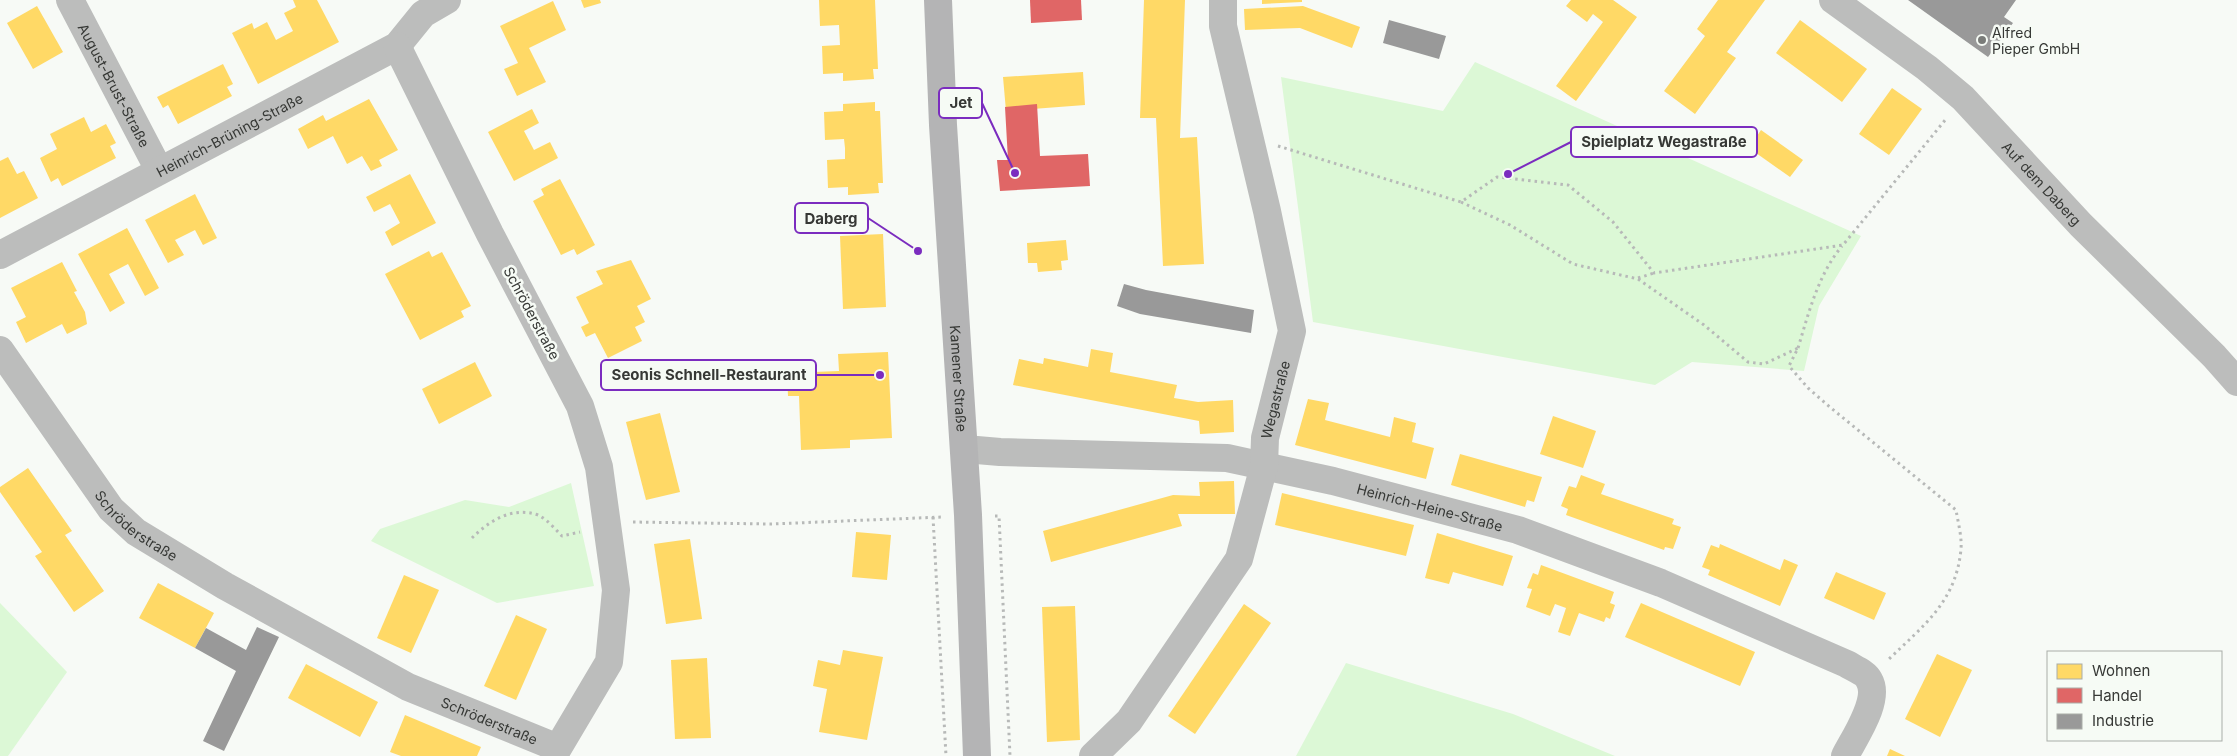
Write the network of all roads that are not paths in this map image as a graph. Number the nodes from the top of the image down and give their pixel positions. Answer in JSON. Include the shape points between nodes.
{"nodes":[{"id":1,"x":70,"y":0,"type":"edge"},
{"id":2,"x":447,"y":0,"type":"edge"},
{"id":3,"x":938,"y":0,"type":"edge"},
{"id":4,"x":1223,"y":0,"type":"edge"},
{"id":5,"x":1833,"y":0,"type":"edge"},
{"id":6,"x":397,"y":46,"type":"junction"},
{"id":7,"x":159,"y":170,"type":"junction"},
{"id":8,"x":0,"y":255,"type":"edge"},
{"id":9,"x":0,"y":350,"type":"edge"},
{"id":10,"x":2237,"y":382,"type":"edge"},
{"id":11,"x":965,"y":449,"type":"junction"},
{"id":12,"x":1264,"y":466,"type":"junction"},
{"id":13,"x":557,"y":752,"type":"edge"},
{"id":14,"x":977,"y":756,"type":"edge"},
{"id":15,"x":1093,"y":756,"type":"edge"},
{"id":16,"x":1845,"y":756,"type":"edge"}],
"edges":[{"from":1,"to":7,"type":"street","name":"August-Brust-Straße"},
{"from":2,"to":6,"type":"street","name":"Heinrich-Brüning-Straße","via":[[423,14]]},
{"from":3,"to":11,"type":"main road","name":"Kamener Straße","via":[[943,125]]},
{"from":4,"to":12,"type":"street","name":"Wegastraße","via":[[1223,26],[1292,331],[1265,438]]},
{"from":5,"to":10,"type":"street","name":"Auf dem Daberg","via":[[1928,68],[1963,98],[2081,224]]},
{"from":6,"to":7,"type":"street","name":"Heinrich-Brüning-Straße"},
{"from":6,"to":13,"type":"street","name":"Schröderstraße","via":[[580,406],[600,467],[616,590],[609,662]]},
{"from":7,"to":8,"type":"street","name":"Heinrich-Brüning-Straße"},
{"from":9,"to":13,"type":"street","name":"Schröderstraße","via":[[111,509],[136,532],[225,586],[408,687]]},
{"from":11,"to":12,"type":"street","name":"Heinrich-Heine-Straße","via":[[1227,458]]},
{"from":11,"to":14,"type":"main road","name":"Kamener Straße"},
{"from":12,"to":15,"type":"street","name":"Wegastraße","via":[[1239,559],[1129,721]]},
{"from":12,"to":16,"type":"street","name":"Heinrich-Heine-Straße","via":[[1518,530],[1670,587],[1847,664],[1869,678],[1872,702]]}]}
